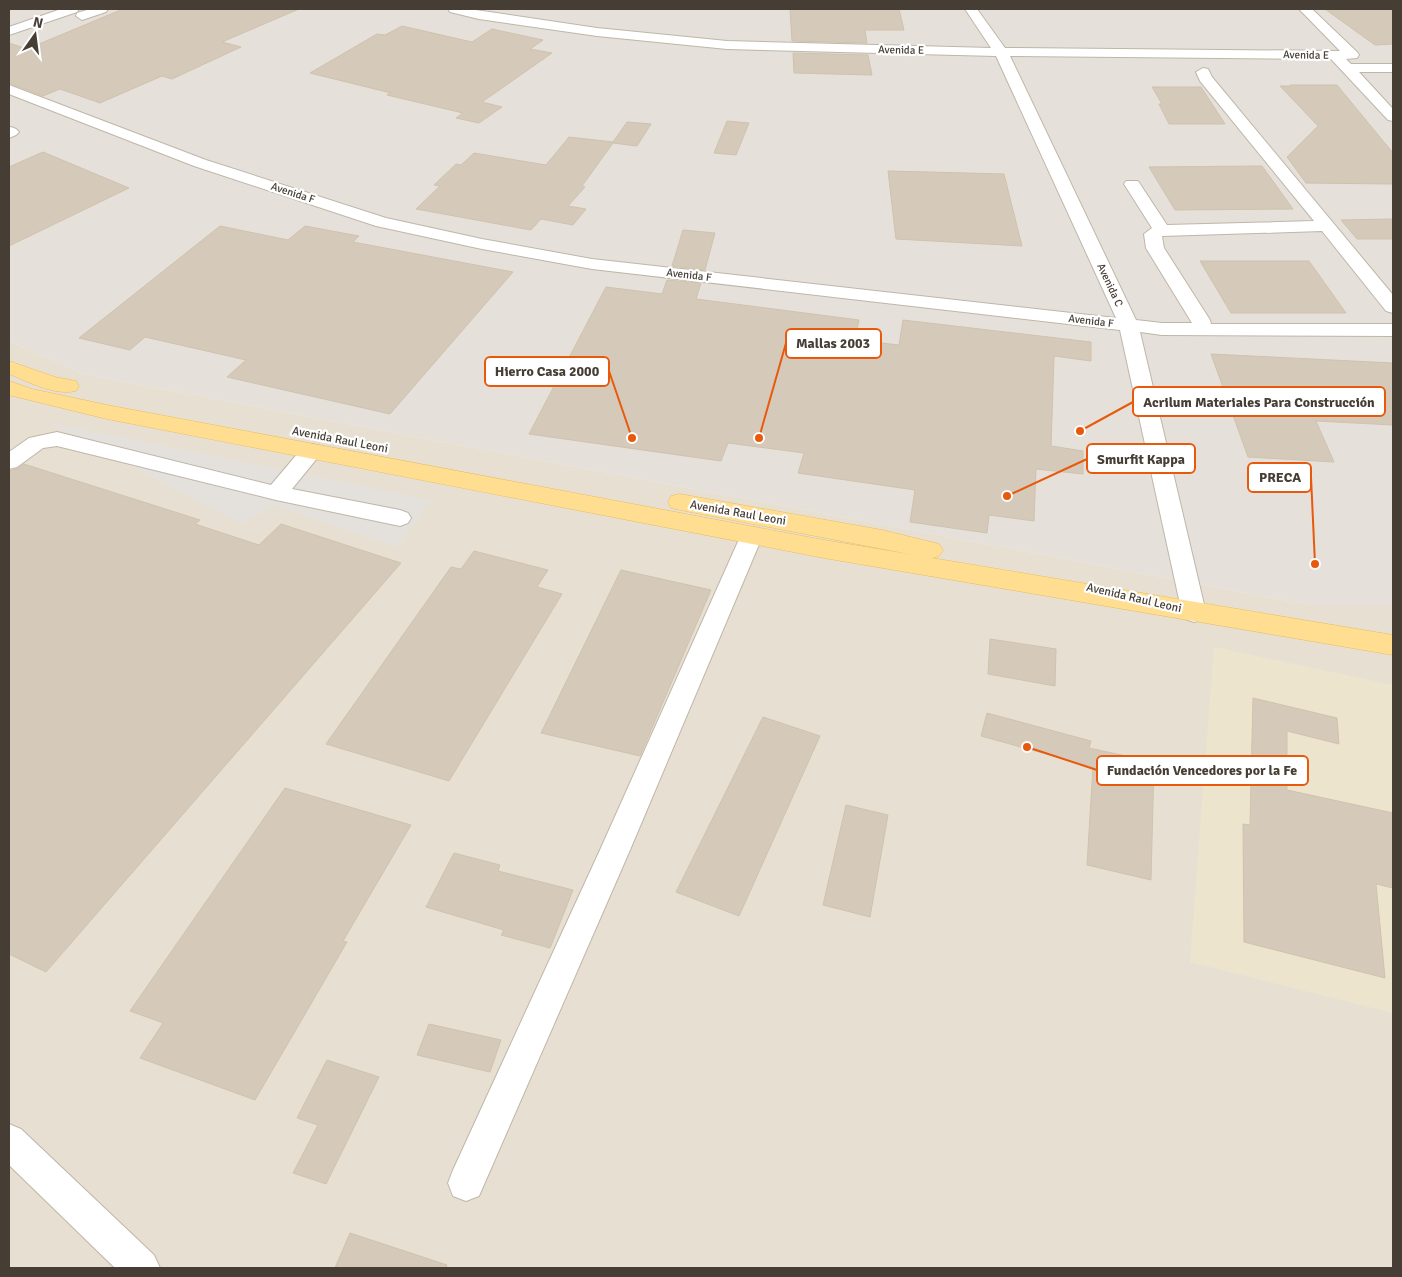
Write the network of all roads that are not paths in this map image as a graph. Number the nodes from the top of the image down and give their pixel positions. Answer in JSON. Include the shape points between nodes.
{"nodes":[{"id":1,"x":102,"y":9,"type":"edge"},
{"id":2,"x":454,"y":9,"type":"edge"},
{"id":3,"x":971,"y":9,"type":"edge"},
{"id":4,"x":1305,"y":9,"type":"edge"},
{"id":5,"x":78,"y":12,"type":"edge"},
{"id":6,"x":9,"y":31,"type":"edge"},
{"id":7,"x":1001,"y":52,"type":"junction"},
{"id":8,"x":1349,"y":62,"type":"junction"},
{"id":9,"x":1393,"y":68,"type":"edge"},
{"id":10,"x":1203,"y":72,"type":"dead end"},
{"id":11,"x":9,"y":90,"type":"edge"},
{"id":12,"x":1393,"y":118,"type":"edge"},
{"id":13,"x":1132,"y":184,"type":"dead end"},
{"id":14,"x":1326,"y":226,"type":"junction"},
{"id":15,"x":1162,"y":230,"type":"junction"},
{"id":16,"x":1393,"y":307,"type":"edge"},
{"id":17,"x":1129,"y":326,"type":"junction"},
{"id":18,"x":1202,"y":329,"type":"junction"},
{"id":19,"x":1393,"y":330,"type":"edge"},
{"id":20,"x":9,"y":367,"type":"edge"},
{"id":21,"x":9,"y":388,"type":"edge"},
{"id":22,"x":312,"y":451,"type":"junction"},
{"id":23,"x":9,"y":462,"type":"edge"},
{"id":24,"x":276,"y":493,"type":"junction"},
{"id":25,"x":400,"y":518,"type":"dead end"},
{"id":26,"x":752,"y":535,"type":"junction"},
{"id":27,"x":1194,"y":613,"type":"junction"},
{"id":28,"x":1393,"y":646,"type":"edge"},
{"id":29,"x":9,"y":1142,"type":"edge"},
{"id":30,"x":466,"y":1183,"type":"dead end"},
{"id":31,"x":141,"y":1268,"type":"edge"}],
"edges":[{"from":1,"to":5,"type":"street"},
{"from":2,"to":7,"type":"street","name":"Avenida E","via":[[597,32],[727,45]]},
{"from":3,"to":7,"type":"street","name":"Avenida C"},
{"from":4,"to":8,"type":"street"},
{"from":5,"to":6,"type":"street"},
{"from":7,"to":8,"type":"street","name":"Avenida E","via":[[1335,55]]},
{"from":7,"to":17,"type":"street","name":"Avenida C"},
{"from":8,"to":9,"type":"street"},
{"from":8,"to":12,"type":"street"},
{"from":10,"to":14,"type":"street","via":[[1204,78]]},
{"from":11,"to":17,"type":"street","name":"Avenida F","via":[[218,169],[382,222],[482,244],[592,264]]},
{"from":13,"to":15,"type":"street"},
{"from":14,"to":15,"type":"street"},
{"from":14,"to":16,"type":"street"},
{"from":15,"to":18,"type":"street","via":[[1154,234],[1155,248],[1201,320]]},
{"from":17,"to":18,"type":"street","name":"Avenida F"},
{"from":17,"to":27,"type":"street","name":"Avenida C"},
{"from":18,"to":19,"type":"street","name":"Avenida F"},
{"from":20,"to":27,"type":"main road","name":"Avenida Raul Leoni","via":[[49,382],[145,403],[882,539]]},
{"from":21,"to":22,"type":"main road","name":"Avenida Raul Leoni","via":[[107,412]]},
{"from":22,"to":24,"type":"street"},
{"from":22,"to":26,"type":"main road","name":"Avenida Raul Leoni"},
{"from":23,"to":24,"type":"street","via":[[36,443],[57,440]]},
{"from":24,"to":25,"type":"street"},
{"from":26,"to":27,"type":"main road","name":"Avenida Raul Leoni"},
{"from":26,"to":30,"type":"street"},
{"from":27,"to":28,"type":"main road"},
{"from":29,"to":31,"type":"street"}]}
